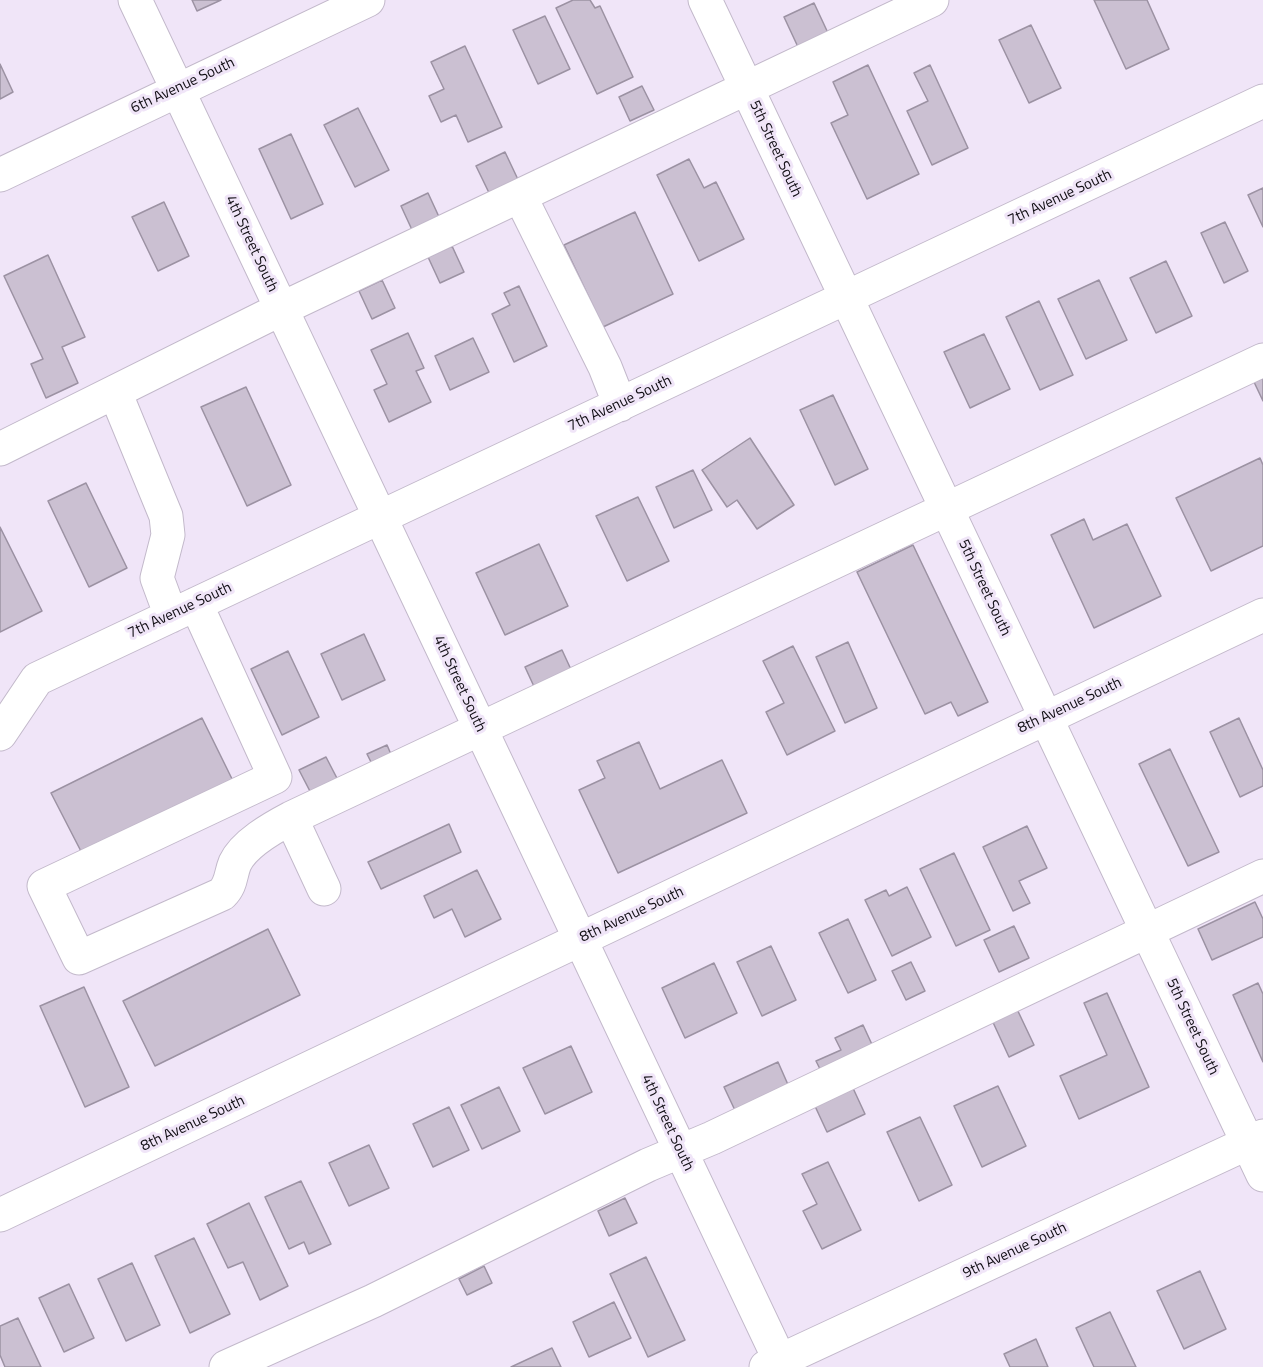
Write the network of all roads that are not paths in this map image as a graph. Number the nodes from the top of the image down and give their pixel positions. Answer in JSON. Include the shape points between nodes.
{"nodes":[{"id":1,"x":135,"y":0,"type":"edge"},
{"id":2,"x":368,"y":0,"type":"edge"},
{"id":3,"x":705,"y":0,"type":"edge"},
{"id":4,"x":932,"y":0,"type":"edge"},
{"id":5,"x":177,"y":89,"type":"junction"},
{"id":6,"x":747,"y":89,"type":"junction"},
{"id":7,"x":1263,"y":101,"type":"edge"},
{"id":8,"x":0,"y":175,"type":"edge"},
{"id":9,"x":520,"y":196,"type":"junction"},
{"id":10,"x":847,"y":299,"type":"junction"},
{"id":11,"x":281,"y":309,"type":"junction"},
{"id":12,"x":1263,"y":360,"type":"edge"},
{"id":13,"x":115,"y":392,"type":"junction"},
{"id":14,"x":620,"y":405,"type":"junction"},
{"id":15,"x":0,"y":448,"type":"edge"},
{"id":16,"x":946,"y":509,"type":"junction"},
{"id":17,"x":380,"y":516,"type":"junction"},
{"id":18,"x":184,"y":610,"type":"junction"},
{"id":19,"x":1263,"y":615,"type":"edge"},
{"id":20,"x":1045,"y":718,"type":"junction"},
{"id":21,"x":479,"y":727,"type":"junction"},
{"id":22,"x":0,"y":734,"type":"edge"},
{"id":23,"x":291,"y":818,"type":"junction"},
{"id":24,"x":1263,"y":876,"type":"edge"},
{"id":25,"x":324,"y":889,"type":"dead end"},
{"id":26,"x":1147,"y":932,"type":"junction"},
{"id":27,"x":580,"y":939,"type":"junction"},
{"id":28,"x":1255,"y":1140,"type":"edge"},
{"id":29,"x":681,"y":1151,"type":"junction"},
{"id":30,"x":1263,"y":1176,"type":"edge"},
{"id":31,"x":0,"y":1215,"type":"edge"},
{"id":32,"x":776,"y":1365,"type":"edge"},
{"id":33,"x":226,"y":1367,"type":"edge"}],
"edges":[{"from":1,"to":5,"type":"street","name":"4th Street South"},
{"from":2,"to":5,"type":"street","name":"6th Avenue South"},
{"from":3,"to":6,"type":"street","name":"5th Street South"},
{"from":4,"to":6,"type":"street"},
{"from":5,"to":8,"type":"street","name":"6th Avenue South"},
{"from":5,"to":11,"type":"street","name":"4th Street South"},
{"from":6,"to":9,"type":"street"},
{"from":6,"to":10,"type":"street","name":"5th Street South"},
{"from":7,"to":10,"type":"street","name":"7th Avenue South"},
{"from":9,"to":11,"type":"street"},
{"from":9,"to":14,"type":"street"},
{"from":10,"to":14,"type":"street","name":"7th Avenue South"},
{"from":10,"to":16,"type":"street","name":"5th Street South"},
{"from":11,"to":13,"type":"street"},
{"from":11,"to":17,"type":"street","name":"4th Street South"},
{"from":12,"to":16,"type":"street"},
{"from":13,"to":15,"type":"street"},
{"from":13,"to":18,"type":"street","via":[[166,516],[168,535],[157,579]]},
{"from":14,"to":17,"type":"street","name":"7th Avenue South"},
{"from":16,"to":20,"type":"street","name":"5th Street South"},
{"from":16,"to":21,"type":"street"},
{"from":17,"to":18,"type":"street","name":"7th Avenue South"},
{"from":17,"to":21,"type":"street","name":"4th Street South"},
{"from":18,"to":22,"type":"street","name":"7th Avenue South","via":[[37,679]]},
{"from":18,"to":23,"type":"street","via":[[275,777],[44,886],[79,958],[222,894],[230,886],[241,852]]},
{"from":19,"to":20,"type":"street","name":"8th Avenue South"},
{"from":20,"to":26,"type":"street","name":"5th Street South"},
{"from":20,"to":27,"type":"street","name":"8th Avenue South"},
{"from":21,"to":23,"type":"street"},
{"from":21,"to":27,"type":"street","name":"4th Street South"},
{"from":23,"to":25,"type":"street"},
{"from":24,"to":26,"type":"street"},
{"from":26,"to":28,"type":"street","name":"5th Street South"},
{"from":26,"to":29,"type":"street"},
{"from":27,"to":29,"type":"street","name":"4th Street South"},
{"from":27,"to":31,"type":"street","name":"8th Avenue South"},
{"from":28,"to":30,"type":"street","name":"5th Street South"},
{"from":28,"to":32,"type":"street","name":"9th Avenue South"},
{"from":29,"to":32,"type":"street","name":"4th Street South"},
{"from":29,"to":33,"type":"street","via":[[373,1301]]}]}
